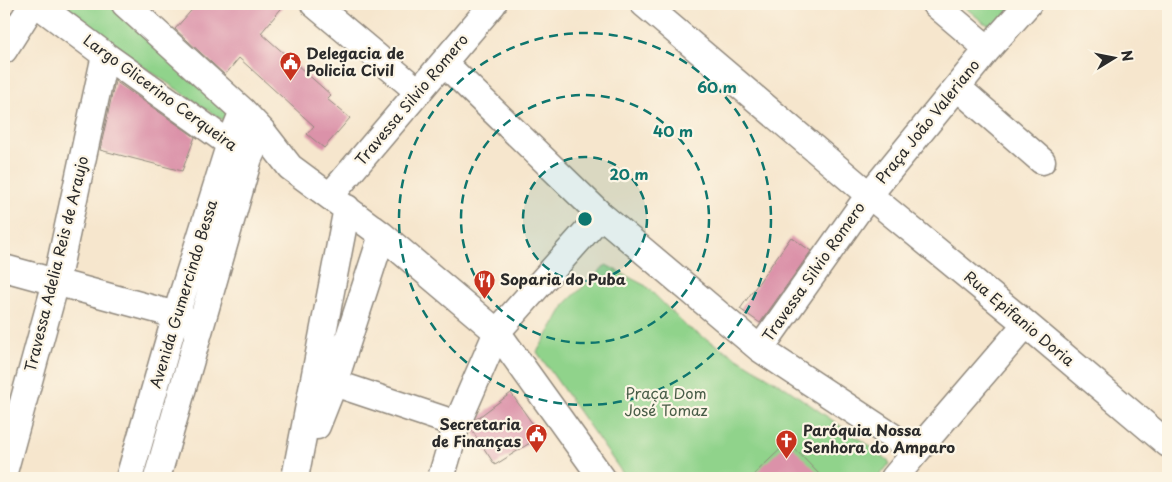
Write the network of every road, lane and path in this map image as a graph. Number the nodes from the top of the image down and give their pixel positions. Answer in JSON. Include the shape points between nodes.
{"nodes":[{"id":1,"x":32,"y":4,"type":"edge"},
{"id":2,"x":37,"y":4,"type":"edge"},
{"id":3,"x":124,"y":4,"type":"edge"},
{"id":4,"x":314,"y":4,"type":"edge"},
{"id":5,"x":493,"y":4,"type":"edge"},
{"id":6,"x":644,"y":4,"type":"edge"},
{"id":7,"x":935,"y":4,"type":"edge"},
{"id":8,"x":1028,"y":4,"type":"edge"},
{"id":9,"x":988,"y":49,"type":"junction"},
{"id":10,"x":4,"y":50,"type":"edge"},
{"id":11,"x":105,"y":55,"type":"junction"},
{"id":12,"x":444,"y":63,"type":"junction"},
{"id":13,"x":957,"y":87,"type":"junction"},
{"id":14,"x":419,"y":92,"type":"junction"},
{"id":15,"x":243,"y":112,"type":"junction"},
{"id":16,"x":262,"y":131,"type":"junction"},
{"id":17,"x":240,"y":150,"type":"junction"},
{"id":18,"x":1042,"y":162,"type":"dead end"},
{"id":19,"x":290,"y":167,"type":"junction"},
{"id":20,"x":868,"y":195,"type":"junction"},
{"id":21,"x":339,"y":202,"type":"junction"},
{"id":22,"x":602,"y":215,"type":"junction"},
{"id":23,"x":382,"y":235,"type":"junction"},
{"id":24,"x":4,"y":268,"type":"edge"},
{"id":25,"x":56,"y":282,"type":"junction"},
{"id":26,"x":176,"y":315,"type":"junction"},
{"id":27,"x":1026,"y":324,"type":"junction"},
{"id":28,"x":202,"y":326,"type":"junction"},
{"id":29,"x":496,"y":332,"type":"junction"},
{"id":30,"x":760,"y":348,"type":"junction"},
{"id":31,"x":334,"y":383,"type":"junction"},
{"id":32,"x":457,"y":424,"type":"junction"},
{"id":33,"x":1168,"y":444,"type":"edge"},
{"id":34,"x":916,"y":452,"type":"junction"},
{"id":35,"x":4,"y":472,"type":"edge"},
{"id":36,"x":129,"y":478,"type":"edge"},
{"id":37,"x":157,"y":478,"type":"edge"},
{"id":38,"x":296,"y":478,"type":"edge"},
{"id":39,"x":440,"y":478,"type":"edge"},
{"id":40,"x":602,"y":478,"type":"edge"},
{"id":41,"x":894,"y":478,"type":"edge"}],
"edges":[{"from":1,"to":10,"type":"street"},
{"from":2,"to":11,"type":"street","name":"Largo Glicerino Cerqueira"},
{"from":3,"to":15,"type":"street","name":"Largo Glicerino Cerqueira"},
{"from":4,"to":14,"type":"street"},
{"from":5,"to":12,"type":"street","name":"Travessa Silvio Romero"},
{"from":6,"to":20,"type":"street","name":"Rua Epifanio Doria"},
{"from":7,"to":9,"type":"street","name":"Praça João Valeriano"},
{"from":8,"to":9,"type":"street","name":"Praça João Valeriano"},
{"from":9,"to":13,"type":"street","name":"Praça João Valeriano"},
{"from":11,"to":17,"type":"street","name":"Largo Glicerino Cerqueira"},
{"from":11,"to":25,"type":"street","name":"Travessa Adelia Reis de Araujo"},
{"from":12,"to":14,"type":"street","name":"Travessa Silvio Romero"},
{"from":12,"to":22,"type":"street"},
{"from":13,"to":18,"type":"street"},
{"from":13,"to":20,"type":"street","name":"Praça João Valeriano"},
{"from":14,"to":21,"type":"street","name":"Travessa Silvio Romero"},
{"from":15,"to":16,"type":"street","name":"Largo Glicerino Cerqueira"},
{"from":15,"to":17,"type":"street","name":"Avenida Gumercindo Bessa"},
{"from":16,"to":17,"type":"street","name":"Avenida Gumercindo Bessa"},
{"from":16,"to":19,"type":"street","name":"Largo Glicerino Cerqueira"},
{"from":17,"to":19,"type":"street","name":"Largo Glicerino Cerqueira"},
{"from":17,"to":26,"type":"street","name":"Avenida Gumercindo Bessa"},
{"from":17,"to":28,"type":"street","name":"Avenida Gumercindo Bessa"},
{"from":19,"to":21,"type":"street","name":"Largo Glicerino Cerqueira"},
{"from":20,"to":27,"type":"street","name":"Rua Epifanio Doria"},
{"from":20,"to":30,"type":"street","name":"Travessa Silvio Romero"},
{"from":21,"to":23,"type":"street","name":"Largo Glicerino Cerqueira"},
{"from":21,"to":38,"type":"street"},
{"from":22,"to":29,"type":"street"},
{"from":22,"to":30,"type":"street"},
{"from":23,"to":29,"type":"street","name":"Largo Glicerino Cerqueira"},
{"from":23,"to":31,"type":"street"},
{"from":24,"to":25,"type":"street"},
{"from":25,"to":26,"type":"street"},
{"from":25,"to":35,"type":"street","name":"Travessa Adelia Reis de Araujo"},
{"from":26,"to":28,"type":"street"},
{"from":26,"to":36,"type":"street","name":"Avenida Gumercindo Bessa"},
{"from":27,"to":33,"type":"street","name":"Rua Epifanio Doria"},
{"from":27,"to":34,"type":"street"},
{"from":28,"to":37,"type":"street","name":"Avenida Gumercindo Bessa"},
{"from":29,"to":32,"type":"street"},
{"from":29,"to":40,"type":"street"},
{"from":30,"to":34,"type":"street"},
{"from":31,"to":32,"type":"street"},
{"from":31,"to":38,"type":"street"},
{"from":32,"to":39,"type":"street"},
{"from":34,"to":41,"type":"street"}]}
